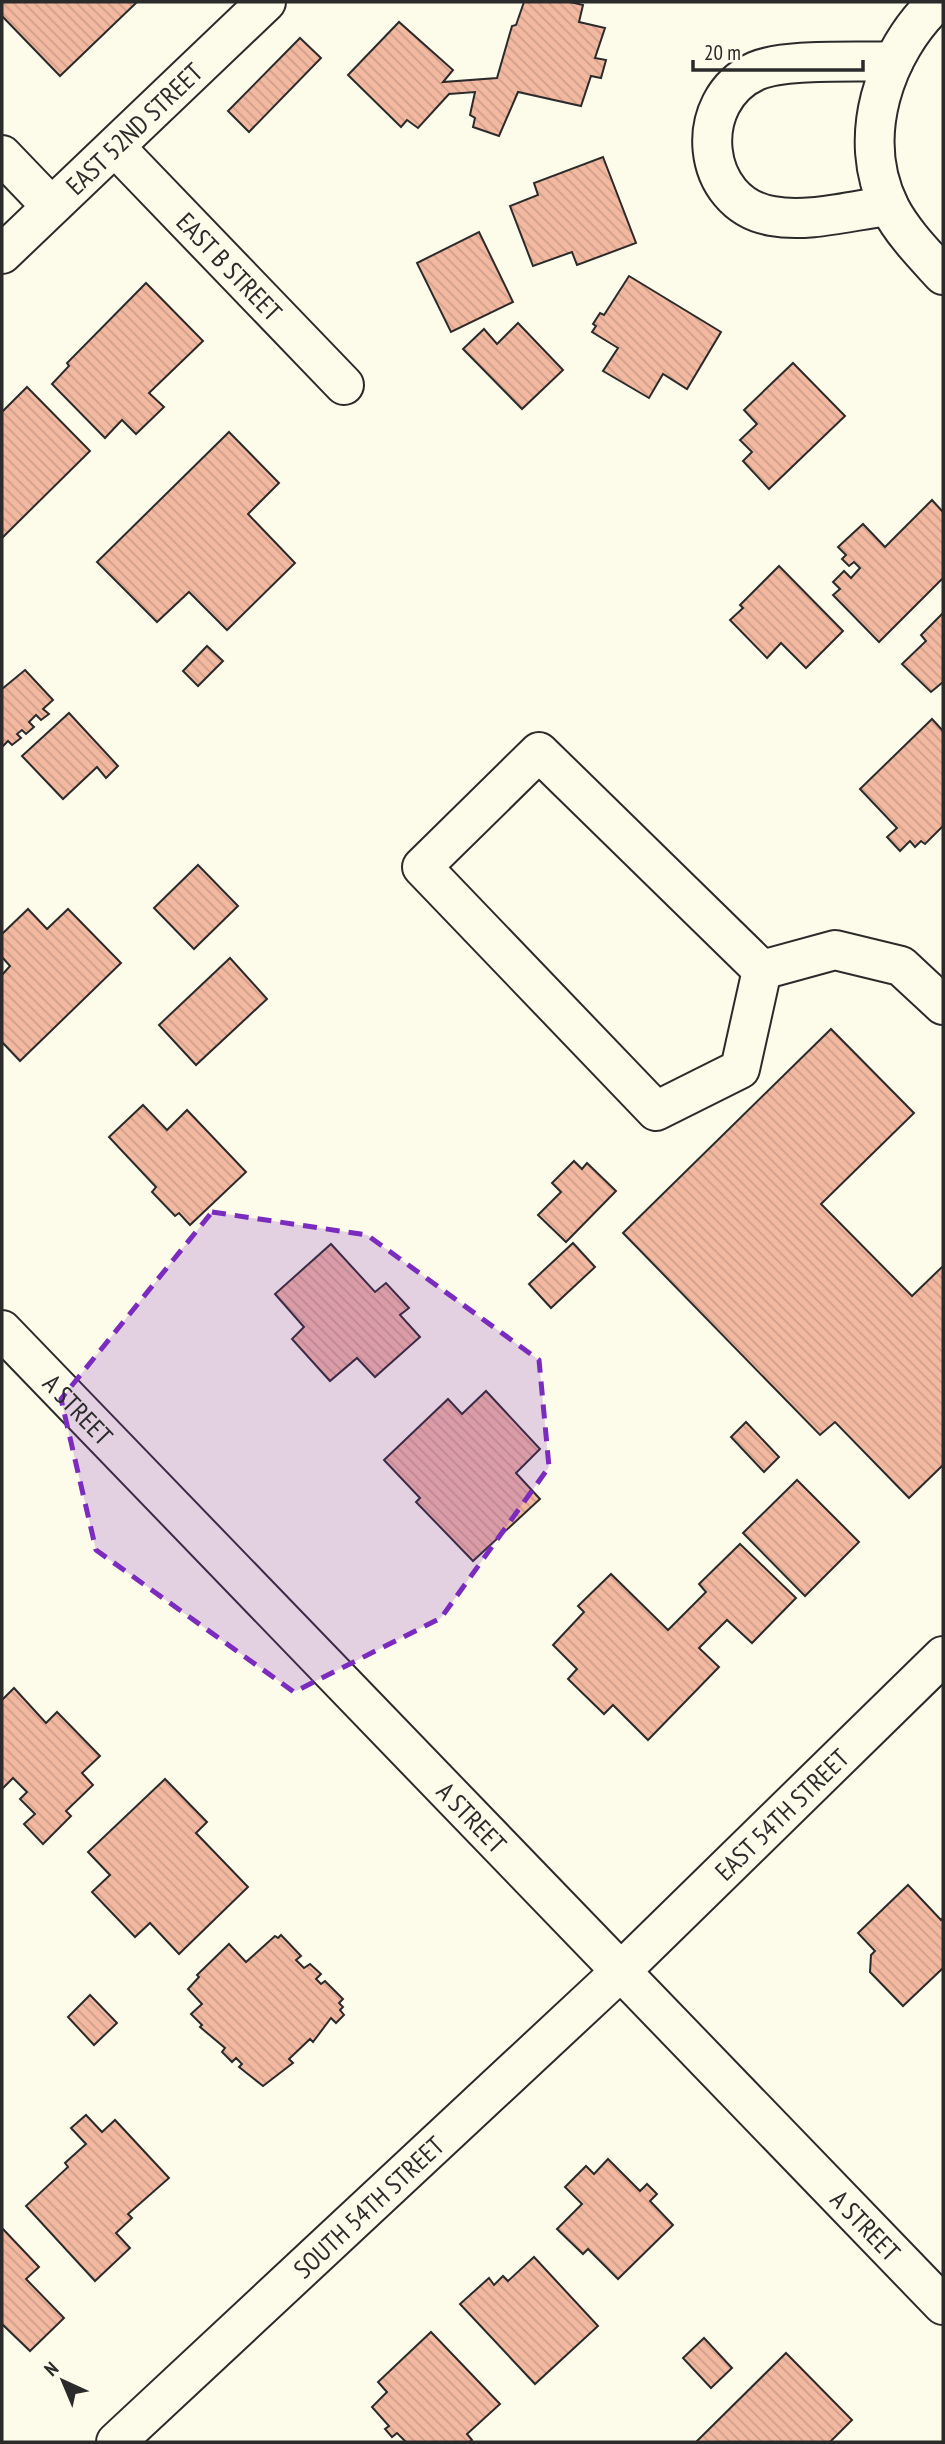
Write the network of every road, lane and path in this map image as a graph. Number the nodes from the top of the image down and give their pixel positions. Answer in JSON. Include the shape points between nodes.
{"nodes":[{"id":1,"x":266,"y":2,"type":"edge"},
{"id":2,"x":937,"y":2,"type":"edge"},
{"id":3,"x":894,"y":61,"type":"junction"},
{"id":4,"x":116,"y":148,"type":"junction"},
{"id":5,"x":2,"y":155,"type":"edge"},
{"id":6,"x":51,"y":206,"type":"junction"},
{"id":7,"x":889,"y":206,"type":"junction"},
{"id":8,"x":2,"y":254,"type":"edge"},
{"id":9,"x":943,"y":275,"type":"edge"},
{"id":10,"x":344,"y":385,"type":"dead end"},
{"id":11,"x":762,"y":970,"type":"junction"},
{"id":12,"x":943,"y":1005,"type":"edge"},
{"id":13,"x":2,"y":1330,"type":"edge"},
{"id":14,"x":943,"y":1656,"type":"edge"},
{"id":15,"x":620,"y":1972,"type":"junction"},
{"id":16,"x":943,"y":2305,"type":"edge"},
{"id":17,"x":116,"y":2442,"type":"edge"}],
"edges":[{"from":1,"to":4,"type":"street","name":"EAST 52ND STREET"},
{"from":2,"to":3,"type":"street","via":[[918,20]]},
{"from":3,"to":7,"type":"street","via":[[875,131],[880,178]]},
{"from":3,"to":7,"type":"street","via":[[756,71],[736,84],[721,103],[712,125],[711,149],[717,172],[730,193],[771,216],[795,218]]},
{"from":4,"to":6,"type":"street","name":"EAST 52ND STREET"},
{"from":4,"to":10,"type":"street","name":"EAST B STREET"},
{"from":5,"to":6,"type":"street"},
{"from":6,"to":8,"type":"street","name":"EAST 52ND STREET"},
{"from":7,"to":9,"type":"street"},
{"from":11,"to":11,"type":"street","via":[[740,1069],[656,1111],[422,867],[539,752]]},
{"from":11,"to":12,"type":"street","via":[[835,950],[901,966]]},
{"from":13,"to":15,"type":"street","name":"A STREET"},
{"from":14,"to":15,"type":"street","name":"EAST 54TH STREET"},
{"from":15,"to":16,"type":"street","name":"A STREET"},
{"from":15,"to":17,"type":"street","name":"SOUTH 54TH STREET"}]}
